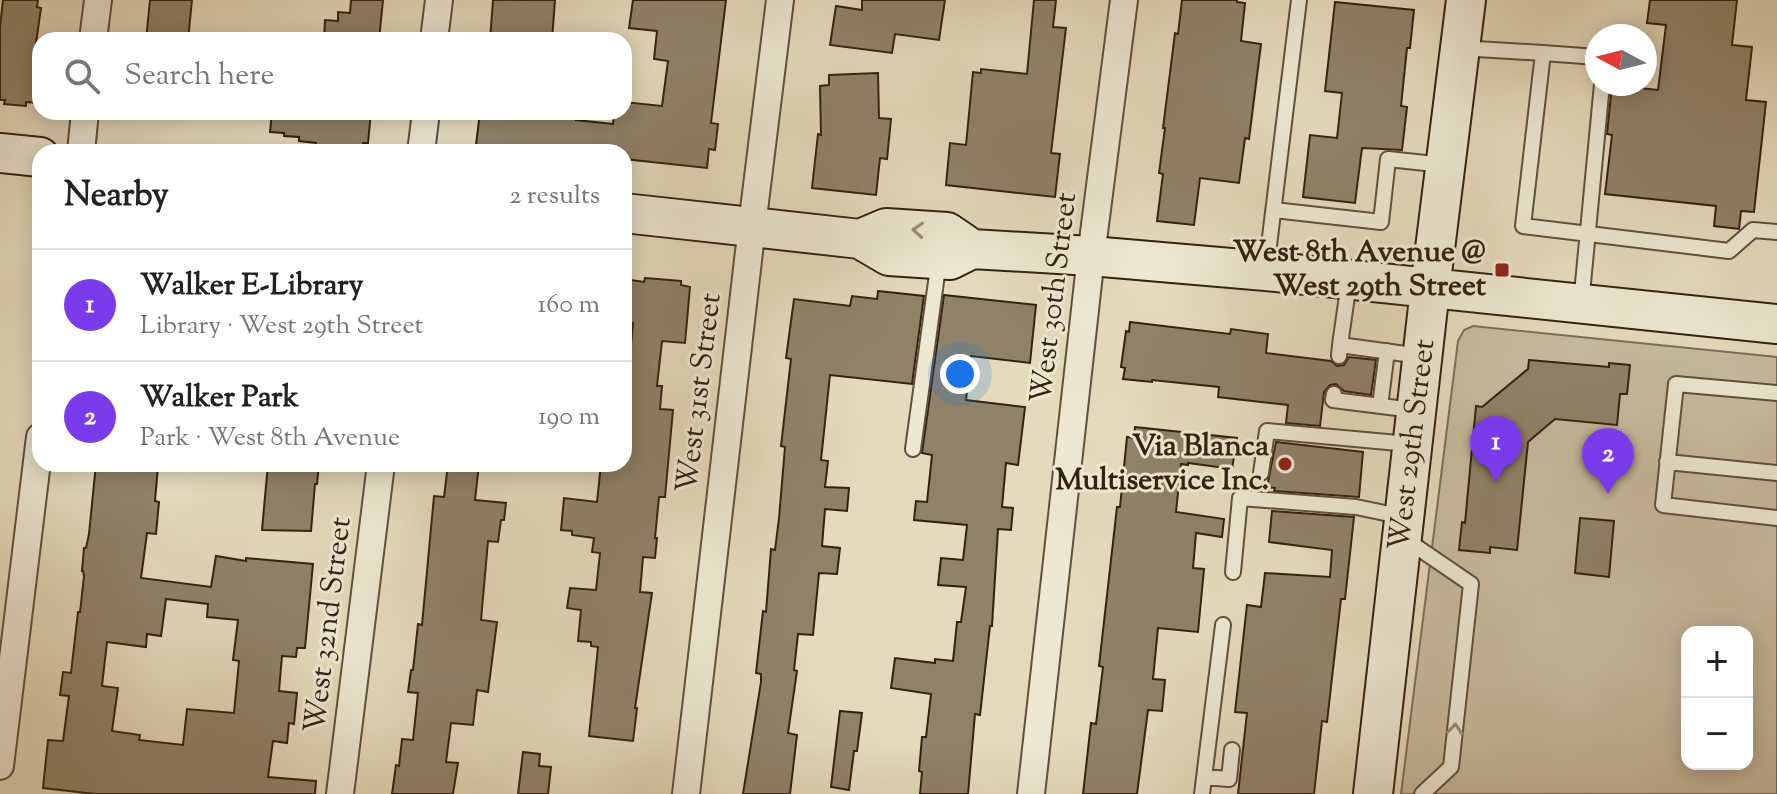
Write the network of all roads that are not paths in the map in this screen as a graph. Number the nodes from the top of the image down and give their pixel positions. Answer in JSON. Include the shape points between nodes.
{"nodes":[{"id":1,"x":98,"y":0,"type":"edge"},
{"id":2,"x":439,"y":0,"type":"edge"},
{"id":3,"x":780,"y":0,"type":"edge"},
{"id":4,"x":1124,"y":0,"type":"edge"},
{"id":5,"x":1299,"y":0,"type":"edge"},
{"id":6,"x":1466,"y":0,"type":"edge"},
{"id":7,"x":94,"y":32,"type":"edge"},
{"id":8,"x":435,"y":32,"type":"edge"},
{"id":9,"x":1460,"y":48,"type":"junction"},
{"id":10,"x":1543,"y":53,"type":"junction"},
{"id":11,"x":1585,"y":56,"type":"edge"},
{"id":12,"x":1601,"y":96,"type":"edge"},
{"id":13,"x":84,"y":120,"type":"edge"},
{"id":14,"x":425,"y":120,"type":"edge"},
{"id":15,"x":82,"y":144,"type":"edge"},
{"id":16,"x":422,"y":144,"type":"edge"},
{"id":17,"x":0,"y":153,"type":"edge"},
{"id":18,"x":32,"y":156,"type":"edge"},
{"id":19,"x":1446,"y":166,"type":"junction"},
{"id":20,"x":1274,"y":210,"type":"junction"},
{"id":21,"x":632,"y":214,"type":"edge"},
{"id":22,"x":752,"y":226,"type":"junction"},
{"id":23,"x":1777,"y":232,"type":"edge"},
{"id":24,"x":1589,"y":234,"type":"junction"},
{"id":25,"x":956,"y":254,"type":"junction"},
{"id":26,"x":1091,"y":256,"type":"junction"},
{"id":27,"x":1266,"y":271,"type":"junction"},
{"id":28,"x":1349,"y":280,"type":"junction"},
{"id":29,"x":1430,"y":289,"type":"junction"},
{"id":30,"x":1581,"y":304,"type":"junction"},
{"id":31,"x":1777,"y":324,"type":"edge"},
{"id":32,"x":1405,"y":354,"type":"junction"},
{"id":33,"x":1777,"y":393,"type":"edge"},
{"id":34,"x":1334,"y":394,"type":"dead end"},
{"id":35,"x":1380,"y":406,"type":"junction"},
{"id":36,"x":1416,"y":427,"type":"junction"},
{"id":37,"x":913,"y":449,"type":"dead end"},
{"id":38,"x":1667,"y":462,"type":"junction"},
{"id":39,"x":36,"y":472,"type":"edge"},
{"id":40,"x":380,"y":472,"type":"edge"},
{"id":41,"x":1261,"y":473,"type":"dead end"},
{"id":42,"x":1777,"y":473,"type":"edge"},
{"id":43,"x":1777,"y":518,"type":"edge"},
{"id":44,"x":1403,"y":527,"type":"junction"},
{"id":45,"x":1233,"y":572,"type":"dead end"},
{"id":46,"x":1223,"y":625,"type":"dead end"},
{"id":47,"x":1232,"y":750,"type":"dead end"},
{"id":48,"x":0,"y":766,"type":"edge"},
{"id":49,"x":1204,"y":777,"type":"junction"},
{"id":50,"x":340,"y":794,"type":"edge"},
{"id":51,"x":686,"y":794,"type":"edge"},
{"id":52,"x":1031,"y":794,"type":"edge"},
{"id":53,"x":1202,"y":794,"type":"edge"},
{"id":54,"x":1373,"y":794,"type":"edge"},
{"id":55,"x":1422,"y":794,"type":"edge"}],
"edges":[{"from":1,"to":7,"type":"street"},
{"from":2,"to":8,"type":"street"},
{"from":3,"to":22,"type":"street","name":"West 31st Street"},
{"from":4,"to":26,"type":"street","name":"West 30th Street"},
{"from":5,"to":20,"type":"lane"},
{"from":6,"to":9,"type":"street","name":"West 29th Street"},
{"from":9,"to":10,"type":"lane"},
{"from":9,"to":19,"type":"street","name":"West 29th Street"},
{"from":10,"to":11,"type":"lane"},
{"from":10,"to":24,"type":"lane","via":[[1523,226]]},
{"from":12,"to":24,"type":"lane"},
{"from":13,"to":15,"type":"street"},
{"from":14,"to":16,"type":"street"},
{"from":17,"to":18,"type":"street"},
{"from":19,"to":20,"type":"lane","via":[[1388,159],[1381,222]]},
{"from":19,"to":29,"type":"street","name":"West 29th Street"},
{"from":20,"to":27,"type":"lane"},
{"from":21,"to":22,"type":"street"},
{"from":22,"to":25,"type":"street","via":[[860,239],[886,228],[947,232]]},
{"from":22,"to":51,"type":"street","name":"West 31st Street"},
{"from":23,"to":24,"type":"lane","via":[[1753,230],[1729,251]]},
{"from":24,"to":30,"type":"lane"},
{"from":25,"to":26,"type":"street"},
{"from":25,"to":37,"type":"lane"},
{"from":26,"to":27,"type":"street"},
{"from":26,"to":52,"type":"street","name":"West 30th Street"},
{"from":27,"to":28,"type":"street"},
{"from":28,"to":29,"type":"street"},
{"from":28,"to":32,"type":"lane","via":[[1340,351]]},
{"from":29,"to":30,"type":"street"},
{"from":29,"to":32,"type":"street","name":"West 29th Street"},
{"from":30,"to":31,"type":"street"},
{"from":32,"to":35,"type":"lane"},
{"from":32,"to":36,"type":"street","name":"West 29th Street"},
{"from":33,"to":38,"type":"lane","via":[[1676,384]]},
{"from":34,"to":35,"type":"lane","via":[[1333,400]]},
{"from":35,"to":36,"type":"lane"},
{"from":36,"to":41,"type":"lane","via":[[1267,431]]},
{"from":36,"to":44,"type":"street","name":"West 29th Street"},
{"from":38,"to":42,"type":"lane"},
{"from":38,"to":43,"type":"lane","via":[[1663,505]]},
{"from":39,"to":48,"type":"street"},
{"from":40,"to":50,"type":"street","name":"West 32nd Street"},
{"from":44,"to":45,"type":"lane","via":[[1356,507],[1240,498]]},
{"from":44,"to":54,"type":"street","name":"West 29th Street"},
{"from":55,"to":44,"type":"lane","one_way":true,"via":[[1451,767],[1471,584]]},
{"from":46,"to":49,"type":"lane"},
{"from":47,"to":49,"type":"lane","via":[[1229,779]]},
{"from":49,"to":53,"type":"lane"}]}
